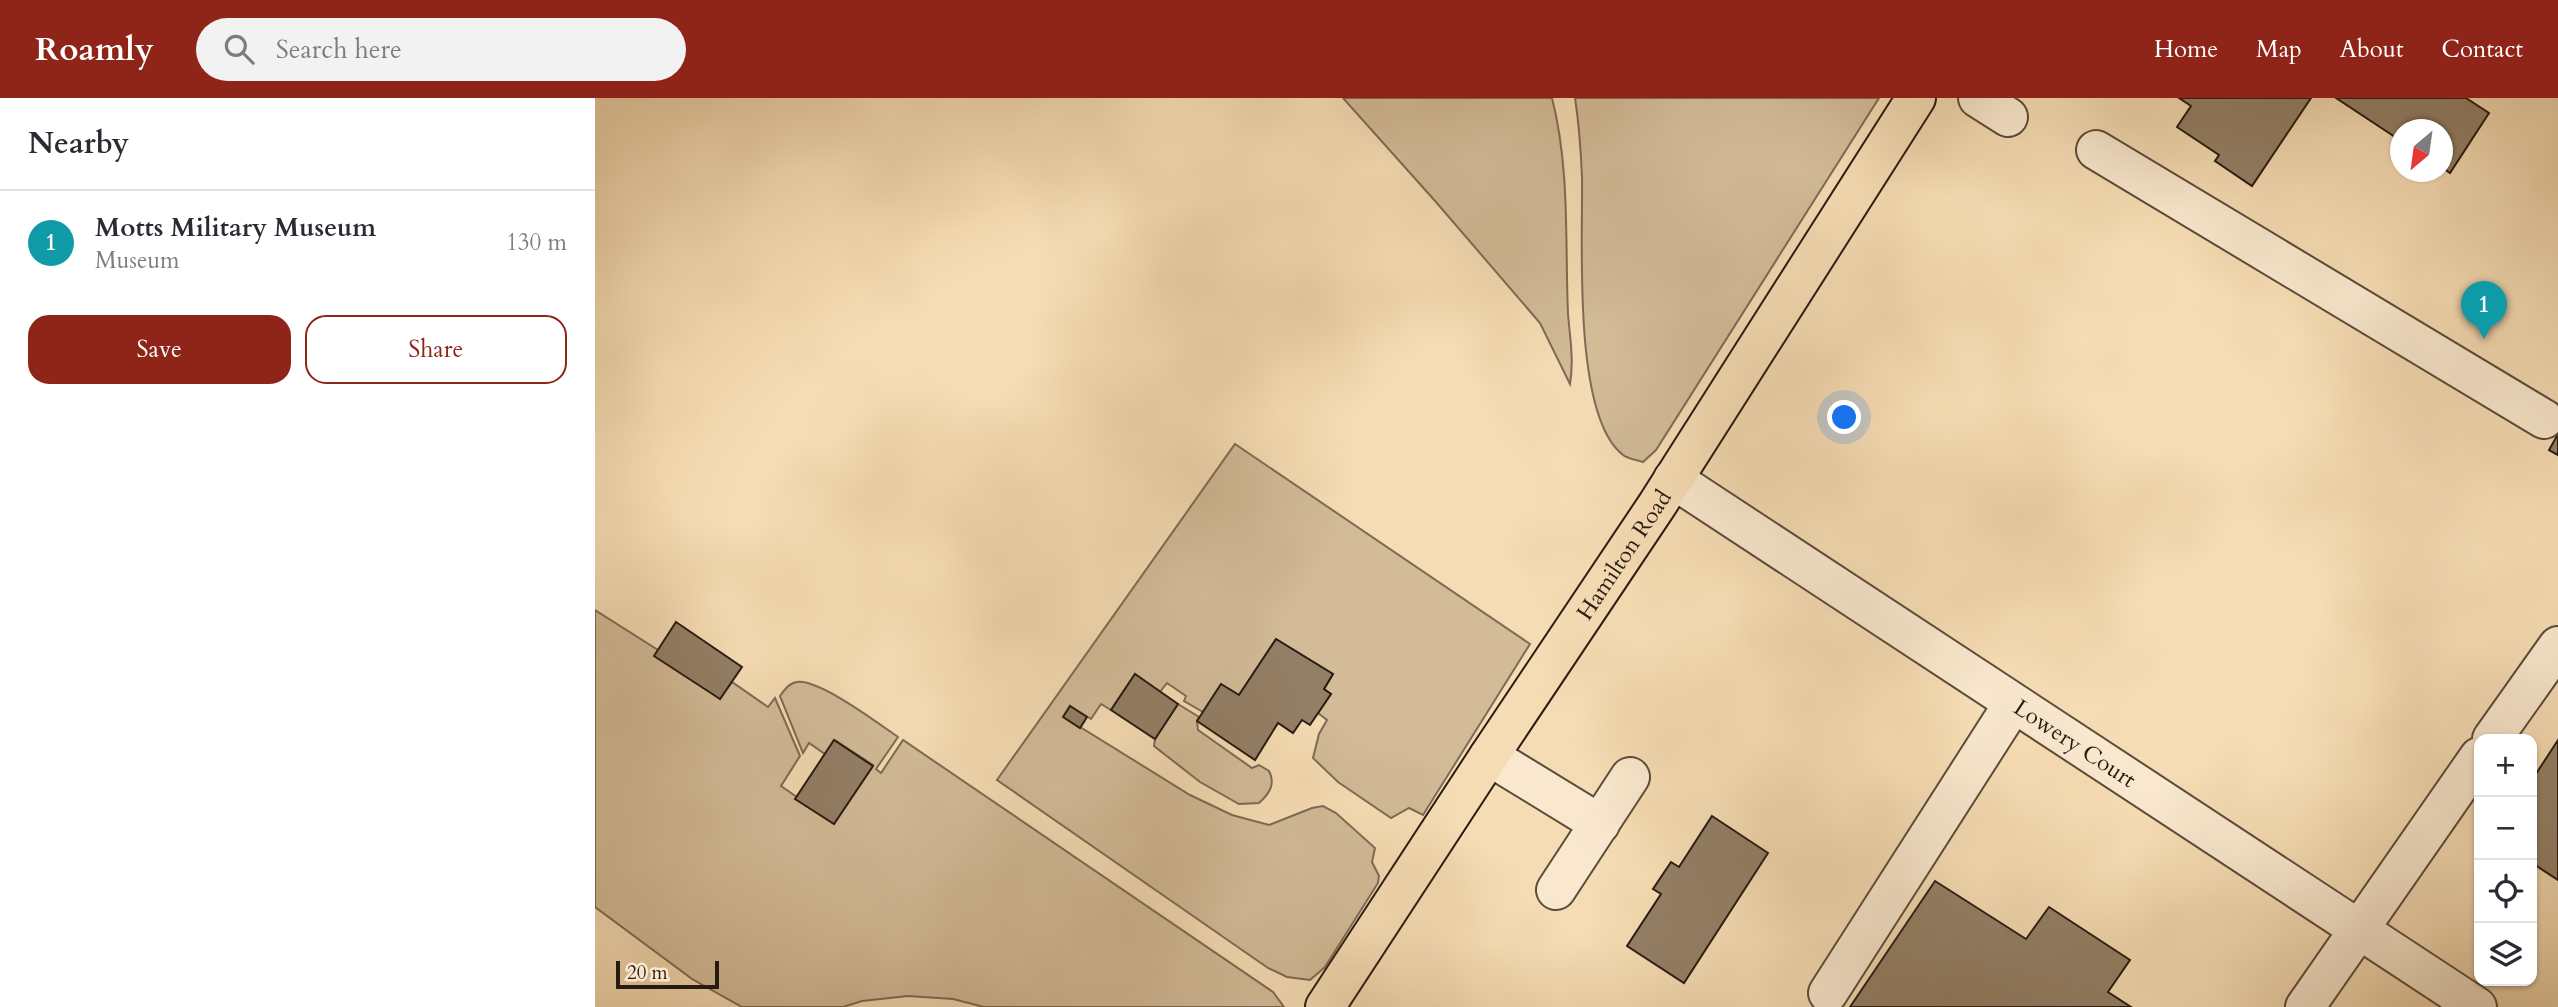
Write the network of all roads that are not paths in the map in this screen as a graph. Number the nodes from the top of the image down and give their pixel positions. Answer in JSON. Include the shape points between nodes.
{"nodes":[{"id":1,"x":1916,"y":98,"type":"edge"},
{"id":2,"x":2096,"y":150,"type":"dead end"},
{"id":3,"x":2544,"y":419,"type":"dead end"},
{"id":4,"x":1673,"y":479,"type":"junction"},
{"id":5,"x":2558,"y":646,"type":"edge"},
{"id":6,"x":2013,"y":704,"type":"junction"},
{"id":7,"x":2496,"y":734,"type":"edge"},
{"id":8,"x":1489,"y":755,"type":"junction"},
{"id":9,"x":2474,"y":764,"type":"edge"},
{"id":10,"x":1630,"y":778,"type":"dead end"},
{"id":11,"x":1600,"y":824,"type":"junction"},
{"id":12,"x":1556,"y":890,"type":"dead end"},
{"id":13,"x":2358,"y":929,"type":"junction"},
{"id":14,"x":1828,"y":993,"type":"dead end"},
{"id":15,"x":1325,"y":1007,"type":"edge"},
{"id":16,"x":2305,"y":1007,"type":"edge"},
{"id":17,"x":2477,"y":1007,"type":"edge"}],
"edges":[{"from":1,"to":4,"type":"main road","name":"Hamilton Road"},
{"from":2,"to":3,"type":"street"},
{"from":4,"to":6,"type":"street","name":"Lowery Court"},
{"from":4,"to":8,"type":"main road","name":"Hamilton Road"},
{"from":5,"to":7,"type":"street"},
{"from":6,"to":13,"type":"street","name":"Lowery Court"},
{"from":6,"to":14,"type":"street"},
{"from":8,"to":11,"type":"street"},
{"from":8,"to":15,"type":"main road","name":"Hamilton Road"},
{"from":9,"to":13,"type":"street"},
{"from":10,"to":11,"type":"street"},
{"from":11,"to":12,"type":"street"},
{"from":13,"to":16,"type":"street"},
{"from":13,"to":17,"type":"street","name":"Lowery Court"}]}
